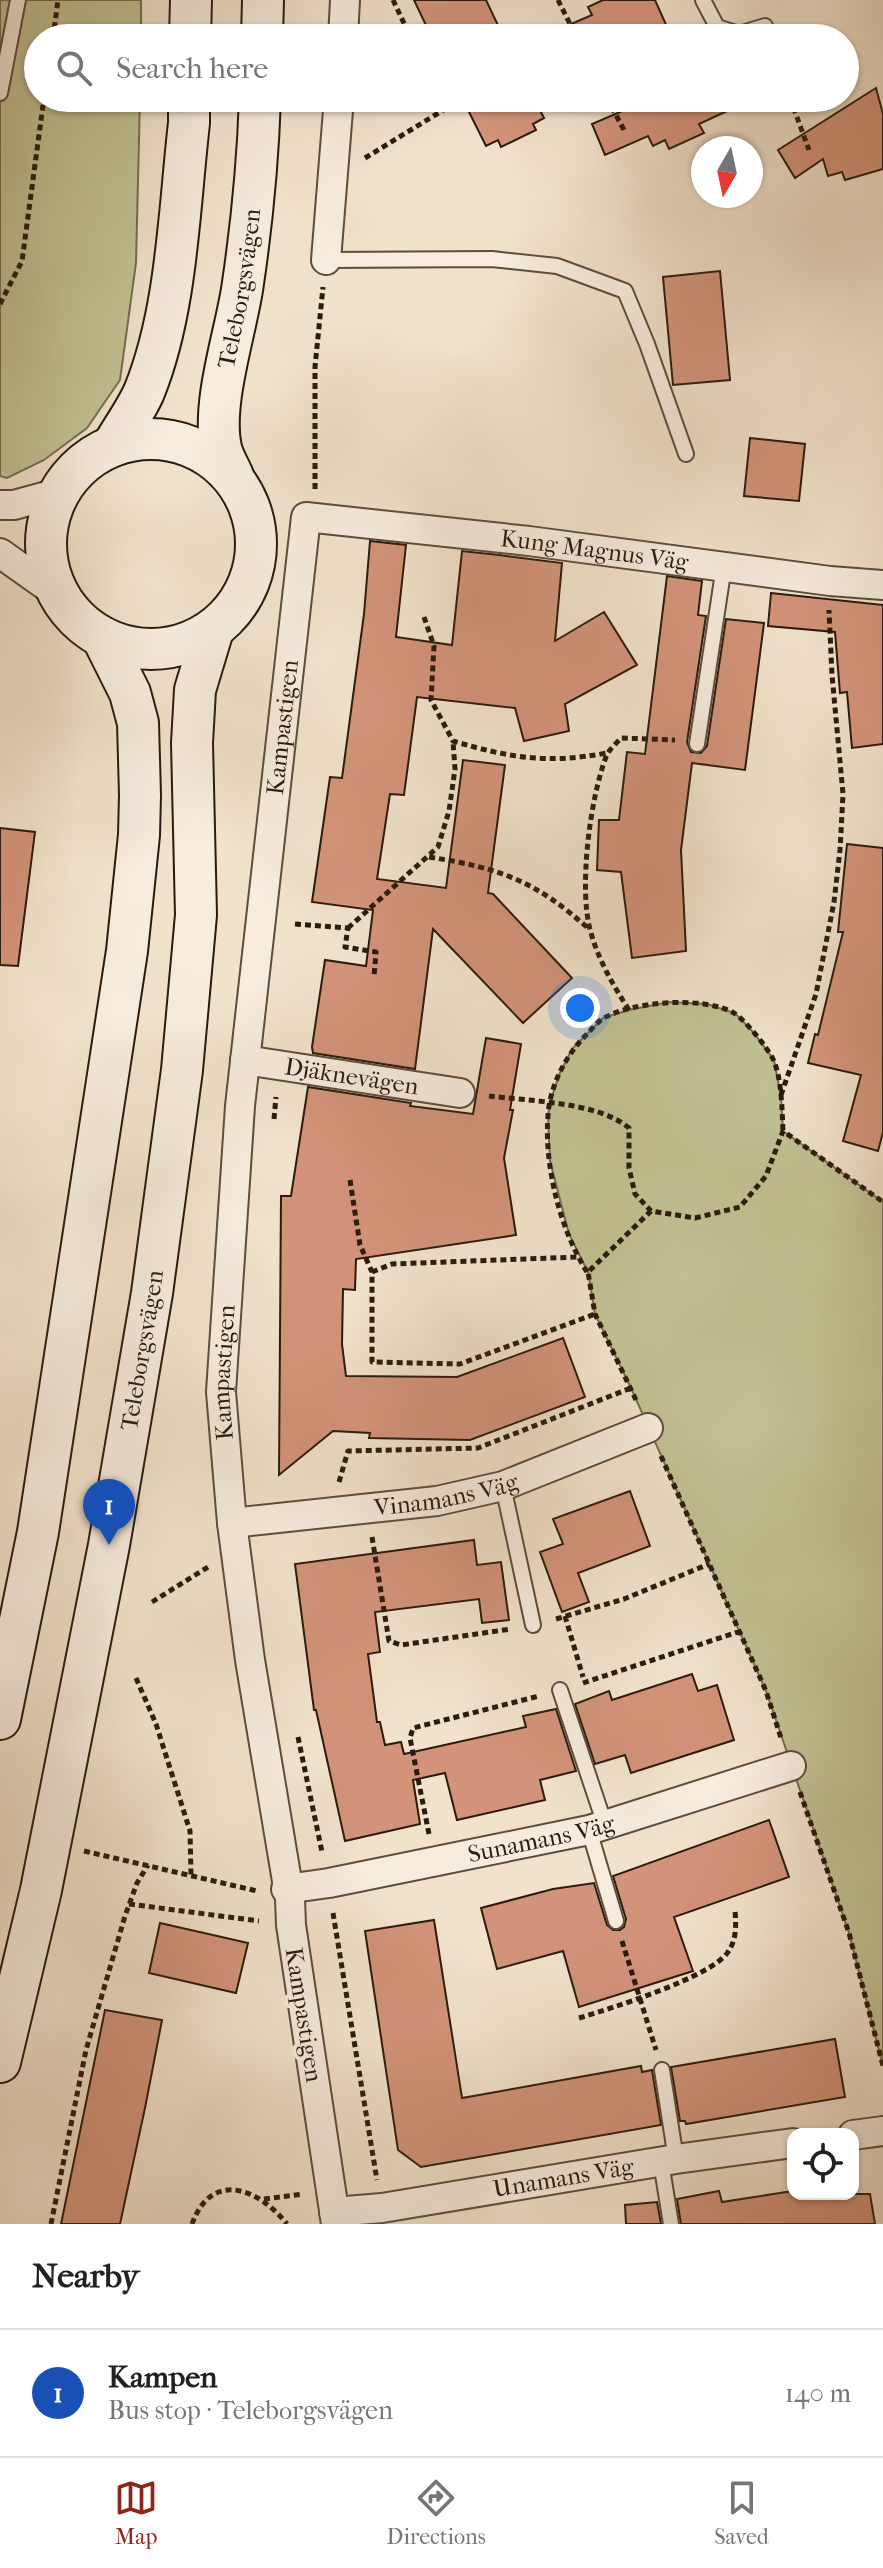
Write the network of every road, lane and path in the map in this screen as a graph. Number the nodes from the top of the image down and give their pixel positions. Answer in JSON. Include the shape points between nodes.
{"nodes":[{"id":1,"x":18,"y":0,"type":"edge"},
{"id":2,"x":58,"y":0,"type":"edge"},
{"id":3,"x":191,"y":0,"type":"edge"},
{"id":4,"x":263,"y":0,"type":"edge"},
{"id":5,"x":345,"y":0,"type":"edge"},
{"id":6,"x":393,"y":0,"type":"edge"},
{"id":7,"x":558,"y":0,"type":"edge"},
{"id":8,"x":703,"y":0,"type":"edge"},
{"id":9,"x":55,"y":24,"type":"edge"},
{"id":10,"x":190,"y":24,"type":"edge"},
{"id":11,"x":262,"y":24,"type":"edge"},
{"id":12,"x":344,"y":24,"type":"edge"},
{"id":13,"x":404,"y":24,"type":"edge"},
{"id":14,"x":570,"y":24,"type":"edge"},
{"id":15,"x":715,"y":24,"type":"edge"},
{"id":16,"x":0,"y":93,"type":"edge"},
{"id":17,"x":42,"y":112,"type":"edge"},
{"id":18,"x":189,"y":112,"type":"edge"},
{"id":19,"x":260,"y":112,"type":"edge"},
{"id":20,"x":338,"y":112,"type":"edge"},
{"id":21,"x":440,"y":112,"type":"edge"},
{"id":22,"x":614,"y":112,"type":"edge"},
{"id":23,"x":795,"y":112,"type":"edge"},
{"id":24,"x":625,"y":132,"type":"dead end"},
{"id":25,"x":809,"y":150,"type":"dead end"},
{"id":26,"x":333,"y":177,"type":"junction"},
{"id":27,"x":326,"y":260,"type":"joint"},
{"id":28,"x":0,"y":304,"type":"edge"},
{"id":29,"x":113,"y":445,"type":"junction"},
{"id":30,"x":686,"y":454,"type":"dead end"},
{"id":31,"x":233,"y":476,"type":"junction"},
{"id":32,"x":58,"y":493,"type":"junction"},
{"id":33,"x":0,"y":505,"type":"edge"},
{"id":34,"x":306,"y":517,"type":"joint"},
{"id":35,"x":0,"y":553,"type":"edge"},
{"id":36,"x":724,"y":566,"type":"junction"},
{"id":37,"x":830,"y":581,"type":"junction"},
{"id":38,"x":883,"y":585,"type":"edge"},
{"id":39,"x":59,"y":595,"type":"junction"},
{"id":40,"x":424,"y":617,"type":"dead end"},
{"id":41,"x":213,"y":630,"type":"junction"},
{"id":42,"x":102,"y":637,"type":"junction"},
{"id":43,"x":453,"y":741,"type":"junction"},
{"id":44,"x":697,"y":744,"type":"joint"},
{"id":45,"x":607,"y":753,"type":"junction"},
{"id":46,"x":428,"y":857,"type":"junction"},
{"id":47,"x":295,"y":924,"type":"dead end"},
{"id":48,"x":348,"y":928,"type":"junction"},
{"id":49,"x":590,"y":930,"type":"junction"},
{"id":50,"x":374,"y":977,"type":"dead end"},
{"id":51,"x":629,"y":1010,"type":"junction"},
{"id":52,"x":245,"y":1060,"type":"junction"},
{"id":53,"x":460,"y":1093,"type":"joint"},
{"id":54,"x":781,"y":1096,"type":"junction"},
{"id":55,"x":550,"y":1103,"type":"junction"},
{"id":56,"x":783,"y":1131,"type":"junction"},
{"id":57,"x":350,"y":1180,"type":"dead end"},
{"id":58,"x":883,"y":1202,"type":"edge"},
{"id":59,"x":651,"y":1211,"type":"junction"},
{"id":60,"x":578,"y":1257,"type":"junction"},
{"id":61,"x":372,"y":1272,"type":"junction"},
{"id":62,"x":588,"y":1272,"type":"junction"},
{"id":63,"x":595,"y":1314,"type":"junction"},
{"id":64,"x":631,"y":1388,"type":"junction"},
{"id":65,"x":648,"y":1428,"type":"junction"},
{"id":66,"x":503,"y":1486,"type":"junction"},
{"id":67,"x":331,"y":1512,"type":"junction"},
{"id":68,"x":234,"y":1536,"type":"junction"},
{"id":69,"x":152,"y":1602,"type":"dead end"},
{"id":70,"x":565,"y":1616,"type":"dead end"},
{"id":71,"x":533,"y":1625,"type":"dead end"},
{"id":72,"x":738,"y":1632,"type":"junction"},
{"id":73,"x":136,"y":1678,"type":"dead end"},
{"id":74,"x":585,"y":1683,"type":"junction"},
{"id":75,"x":560,"y":1690,"type":"junction"},
{"id":76,"x":0,"y":1719,"type":"edge"},
{"id":77,"x":791,"y":1766,"type":"junction"},
{"id":78,"x":597,"y":1828,"type":"junction"},
{"id":79,"x":81,"y":1850,"type":"dead end"},
{"id":80,"x":434,"y":1861,"type":"junction"},
{"id":81,"x":148,"y":1865,"type":"junction"},
{"id":82,"x":191,"y":1875,"type":"junction"},
{"id":83,"x":129,"y":1904,"type":"junction"},
{"id":84,"x":289,"y":1904,"type":"junction"},
{"id":85,"x":735,"y":1910,"type":"dead end"},
{"id":86,"x":616,"y":1921,"type":"joint"},
{"id":87,"x":641,"y":1997,"type":"junction"},
{"id":88,"x":579,"y":2018,"type":"dead end"},
{"id":89,"x":0,"y":2062,"type":"edge"},
{"id":90,"x":883,"y":2066,"type":"edge"},
{"id":91,"x":662,"y":2070,"type":"joint"},
{"id":92,"x":883,"y":2131,"type":"edge"},
{"id":93,"x":859,"y":2134,"type":"edge"},
{"id":94,"x":787,"y":2144,"type":"edge"},
{"id":95,"x":669,"y":2161,"type":"junction"},
{"id":96,"x":294,"y":2196,"type":"dead end"},
{"id":97,"x":264,"y":2199,"type":"junction"},
{"id":98,"x":382,"y":2208,"type":"junction"},
{"id":99,"x":335,"y":2218,"type":"edge"},
{"id":100,"x":51,"y":2224,"type":"edge"},
{"id":101,"x":192,"y":2224,"type":"edge"},
{"id":102,"x":287,"y":2224,"type":"edge"},
{"id":103,"x":671,"y":2224,"type":"edge"}],
"edges":[{"from":1,"to":16,"type":"lane"},
{"from":2,"to":9,"type":"path"},
{"from":3,"to":10,"type":"main road"},
{"from":4,"to":11,"type":"main road"},
{"from":5,"to":12,"type":"street"},
{"from":6,"to":13,"type":"path"},
{"from":7,"to":14,"type":"path"},
{"from":8,"to":15,"type":"lane"},
{"from":17,"to":28,"type":"path","via":[[22,261]]},
{"from":18,"to":29,"type":"main road","via":[[159,350],[143,395]]},
{"from":19,"to":31,"type":"main road","name":"Teleborgsvägen","via":[[243,284],[220,416],[221,448]]},
{"from":20,"to":26,"type":"street"},
{"from":21,"to":26,"type":"path"},
{"from":22,"to":24,"type":"path"},
{"from":23,"to":25,"type":"path"},
{"from":26,"to":27,"type":"street"},
{"from":27,"to":30,"type":"lane","via":[[492,259],[557,266],[625,291]]},
{"from":29,"to":31,"type":"main road","via":[[165,439],[190,445]]},
{"from":29,"to":32,"type":"main road","via":[[72,473]]},
{"from":31,"to":41,"type":"main road","via":[[255,520],[254,570],[245,593]]},
{"from":32,"to":33,"type":"street"},
{"from":32,"to":39,"type":"main road","via":[[45,544]]},
{"from":34,"to":36,"type":"street","name":"Kung Magnus Väg"},
{"from":34,"to":52,"type":"street","name":"Kampastigen"},
{"from":35,"to":39,"type":"street"},
{"from":36,"to":37,"type":"street","name":"Kung Magnus Väg"},
{"from":36,"to":44,"type":"lane"},
{"from":37,"to":38,"type":"street","name":"Kung Magnus Väg"},
{"from":37,"to":54,"type":"path","via":[[843,794],[840,850],[816,994]]},
{"from":39,"to":42,"type":"main road","via":[[70,612]]},
{"from":40,"to":43,"type":"path","via":[[434,646],[431,700]]},
{"from":41,"to":42,"type":"main road","via":[[158,649],[129,647]]},
{"from":41,"to":89,"type":"main road","name":"Teleborgsvägen","via":[[195,690],[196,915],[182,1070],[152,1293],[101,1590],[41,1890]]},
{"from":42,"to":76,"type":"main road","via":[[130,693],[138,723],[137,850],[127,951],[38,1532]]},
{"from":43,"to":45,"type":"path","via":[[543,760]]},
{"from":43,"to":46,"type":"path","via":[[449,811],[438,847]]},
{"from":44,"to":45,"type":"path","via":[[621,738]]},
{"from":45,"to":49,"type":"path","via":[[587,860]]},
{"from":46,"to":48,"type":"path"},
{"from":46,"to":49,"type":"path","via":[[502,872],[561,903]]},
{"from":47,"to":48,"type":"path"},
{"from":48,"to":50,"type":"path","via":[[345,947],[376,952]]},
{"from":49,"to":51,"type":"path","via":[[604,969]]},
{"from":51,"to":54,"type":"path","via":[[669,1002],[707,1004],[735,1013],[774,1060]]},
{"from":51,"to":55,"type":"path","via":[[603,1018],[572,1049]]},
{"from":52,"to":53,"type":"street","name":"Djäknevägen"},
{"from":52,"to":68,"type":"street","name":"Kampastigen","via":[[221,1392]]},
{"from":53,"to":55,"type":"path"},
{"from":54,"to":56,"type":"path"},
{"from":55,"to":59,"type":"path","via":[[617,1117],[629,1128],[635,1194]]},
{"from":55,"to":60,"type":"path","via":[[550,1161]]},
{"from":56,"to":58,"type":"path"},
{"from":56,"to":59,"type":"path","via":[[766,1176],[740,1207],[695,1218]]},
{"from":57,"to":61,"type":"path","via":[[360,1245]]},
{"from":59,"to":62,"type":"path"},
{"from":60,"to":61,"type":"path","via":[[392,1264]]},
{"from":60,"to":62,"type":"path"},
{"from":61,"to":63,"type":"path","via":[[372,1362],[460,1364]]},
{"from":62,"to":63,"type":"path"},
{"from":63,"to":64,"type":"path"},
{"from":64,"to":65,"type":"path"},
{"from":64,"to":67,"type":"path","via":[[478,1448],[348,1451]]},
{"from":65,"to":66,"type":"street","name":"Vinamans Väg"},
{"from":65,"to":72,"type":"path"},
{"from":66,"to":67,"type":"street","name":"Vinamans Väg","via":[[437,1501]]},
{"from":66,"to":71,"type":"lane"},
{"from":67,"to":68,"type":"street","name":"Vinamans Väg"},
{"from":68,"to":69,"type":"path"},
{"from":68,"to":84,"type":"street","name":"Kampastigen"},
{"from":70,"to":74,"type":"path"},
{"from":72,"to":74,"type":"path"},
{"from":72,"to":77,"type":"path","via":[[766,1691]]},
{"from":73,"to":82,"type":"path","via":[[190,1831]]},
{"from":74,"to":75,"type":"path"},
{"from":75,"to":78,"type":"lane"},
{"from":75,"to":80,"type":"path","via":[[413,1728],[410,1738]]},
{"from":77,"to":78,"type":"street","name":"Sunamans Väg"},
{"from":77,"to":90,"type":"path","via":[[849,1933]]},
{"from":78,"to":80,"type":"street","name":"Sunamans Väg"},
{"from":78,"to":86,"type":"lane"},
{"from":79,"to":81,"type":"path"},
{"from":80,"to":84,"type":"street","name":"Sunamans Väg","via":[[329,1883]]},
{"from":81,"to":82,"type":"path"},
{"from":81,"to":83,"type":"path"},
{"from":82,"to":84,"type":"path"},
{"from":83,"to":84,"type":"path"},
{"from":83,"to":100,"type":"path","via":[[86,2050]]},
{"from":84,"to":98,"type":"path","via":[[332,1908]]},
{"from":84,"to":99,"type":"street","name":"Kampastigen"},
{"from":85,"to":87,"type":"path","via":[[736,1933],[728,1954],[709,1969]]},
{"from":86,"to":87,"type":"path"},
{"from":87,"to":88,"type":"path"},
{"from":87,"to":91,"type":"path"},
{"from":91,"to":95,"type":"lane"},
{"from":92,"to":93,"type":"street"},
{"from":94,"to":95,"type":"street","name":"Unamans Väg"},
{"from":95,"to":98,"type":"street","name":"Unamans Väg"},
{"from":95,"to":103,"type":"lane"},
{"from":96,"to":97,"type":"path"},
{"from":97,"to":101,"type":"path","via":[[240,2190],[215,2192]]},
{"from":97,"to":102,"type":"path"},
{"from":98,"to":99,"type":"street","name":"Unamans Väg"}]}
